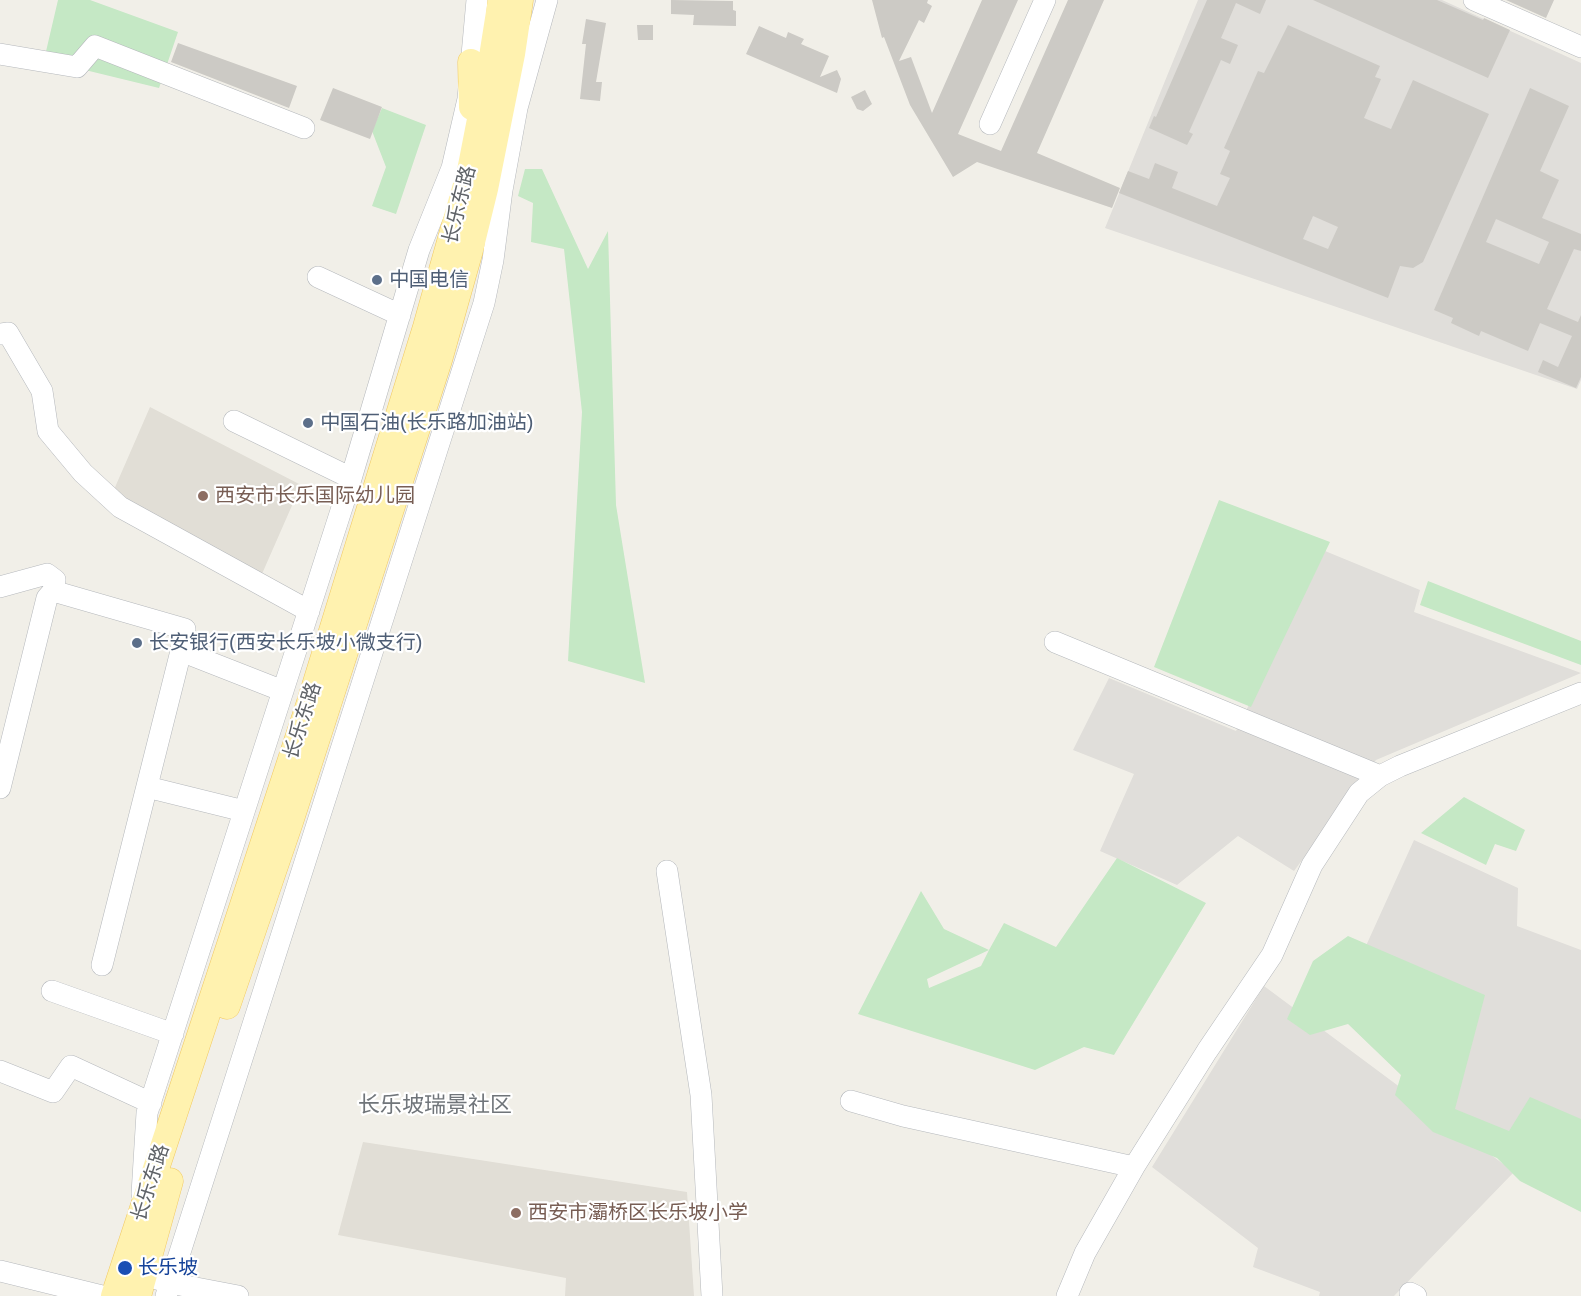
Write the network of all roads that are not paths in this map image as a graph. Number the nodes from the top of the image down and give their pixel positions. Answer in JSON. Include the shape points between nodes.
{"nodes":[{"id":1,"x":477,"y":0,"type":"edge"},
{"id":2,"x":501,"y":0,"type":"edge"},
{"id":3,"x":520,"y":0,"type":"edge"},
{"id":4,"x":547,"y":0,"type":"edge"},
{"id":5,"x":1045,"y":0,"type":"edge"},
{"id":6,"x":1474,"y":0,"type":"edge"},
{"id":7,"x":1581,"y":47,"type":"edge"},
{"id":8,"x":0,"y":54,"type":"edge"},
{"id":9,"x":471,"y":62,"type":"junction"},
{"id":10,"x":990,"y":124,"type":"dead end"},
{"id":11,"x":304,"y":128,"type":"dead end"},
{"id":12,"x":474,"y":151,"type":"junction"},
{"id":13,"x":318,"y":277,"type":"dead end"},
{"id":14,"x":400,"y":315,"type":"junction"},
{"id":15,"x":0,"y":334,"type":"edge"},
{"id":16,"x":234,"y":421,"type":"dead end"},
{"id":17,"x":351,"y":477,"type":"junction"},
{"id":18,"x":0,"y":587,"type":"edge"},
{"id":19,"x":53,"y":591,"type":"junction"},
{"id":20,"x":309,"y":611,"type":"junction"},
{"id":21,"x":1055,"y":642,"type":"dead end"},
{"id":22,"x":181,"y":651,"type":"junction"},
{"id":23,"x":283,"y":691,"type":"junction"},
{"id":24,"x":1581,"y":693,"type":"edge"},
{"id":25,"x":1380,"y":776,"type":"junction"},
{"id":26,"x":147,"y":787,"type":"junction"},
{"id":27,"x":0,"y":788,"type":"edge"},
{"id":28,"x":243,"y":811,"type":"junction"},
{"id":29,"x":667,"y":871,"type":"dead end"},
{"id":30,"x":102,"y":965,"type":"dead end"},
{"id":31,"x":52,"y":991,"type":"dead end"},
{"id":32,"x":173,"y":1034,"type":"junction"},
{"id":33,"x":0,"y":1071,"type":"edge"},
{"id":34,"x":851,"y":1101,"type":"dead end"},
{"id":35,"x":151,"y":1102,"type":"junction"},
{"id":36,"x":1134,"y":1167,"type":"junction"},
{"id":37,"x":140,"y":1216,"type":"junction"},
{"id":38,"x":0,"y":1271,"type":"edge"},
{"id":39,"x":141,"y":1285,"type":"edge"},
{"id":40,"x":168,"y":1290,"type":"edge"},
{"id":41,"x":102,"y":1296,"type":"edge"},
{"id":42,"x":114,"y":1296,"type":"edge"},
{"id":43,"x":238,"y":1296,"type":"edge"},
{"id":44,"x":712,"y":1296,"type":"edge"},
{"id":45,"x":1068,"y":1296,"type":"edge"}],
"edges":[{"from":1,"to":9,"type":"street"},
{"from":2,"to":12,"type":"main road","name":"长乐东路"},
{"from":3,"to":39,"type":"main road","name":"长乐东路","via":[[485,189],[439,360],[290,822],[184,1134]]},
{"from":4,"to":40,"type":"street","via":[[515,118],[484,303]]},
{"from":5,"to":10,"type":"street"},
{"from":6,"to":7,"type":"street"},
{"from":8,"to":11,"type":"street","via":[[77,67],[95,46]]},
{"from":9,"to":12,"type":"main road"},
{"from":9,"to":14,"type":"street","via":[[468,99],[452,168],[419,250]]},
{"from":12,"to":37,"type":"main road","name":"长乐东路","via":[[377,490]]},
{"from":13,"to":14,"type":"street"},
{"from":14,"to":17,"type":"street"},
{"from":15,"to":20,"type":"street","via":[[8,333],[42,391],[48,431],[83,473],[120,507]]},
{"from":16,"to":17,"type":"street"},
{"from":17,"to":20,"type":"street"},
{"from":18,"to":19,"type":"street","via":[[47,574],[55,580]]},
{"from":19,"to":22,"type":"street","via":[[185,629]]},
{"from":19,"to":27,"type":"street","via":[[47,598]]},
{"from":20,"to":23,"type":"street"},
{"from":21,"to":25,"type":"street"},
{"from":22,"to":23,"type":"street"},
{"from":22,"to":26,"type":"street"},
{"from":23,"to":28,"type":"street"},
{"from":24,"to":25,"type":"street"},
{"from":25,"to":36,"type":"street","via":[[1359,793],[1312,865],[1272,955]]},
{"from":26,"to":28,"type":"street"},
{"from":26,"to":30,"type":"street"},
{"from":28,"to":32,"type":"street"},
{"from":29,"to":44,"type":"street","via":[[701,1095]]},
{"from":31,"to":32,"type":"street"},
{"from":32,"to":35,"type":"street"},
{"from":33,"to":35,"type":"street","via":[[53,1092],[71,1066]]},
{"from":34,"to":36,"type":"street"},
{"from":35,"to":37,"type":"street"},
{"from":36,"to":45,"type":"street","via":[[1085,1253]]},
{"from":37,"to":42,"type":"main road","name":"长乐东路"},
{"from":38,"to":41,"type":"street"},
{"from":39,"to":40,"type":"street"},
{"from":40,"to":43,"type":"street"}]}
